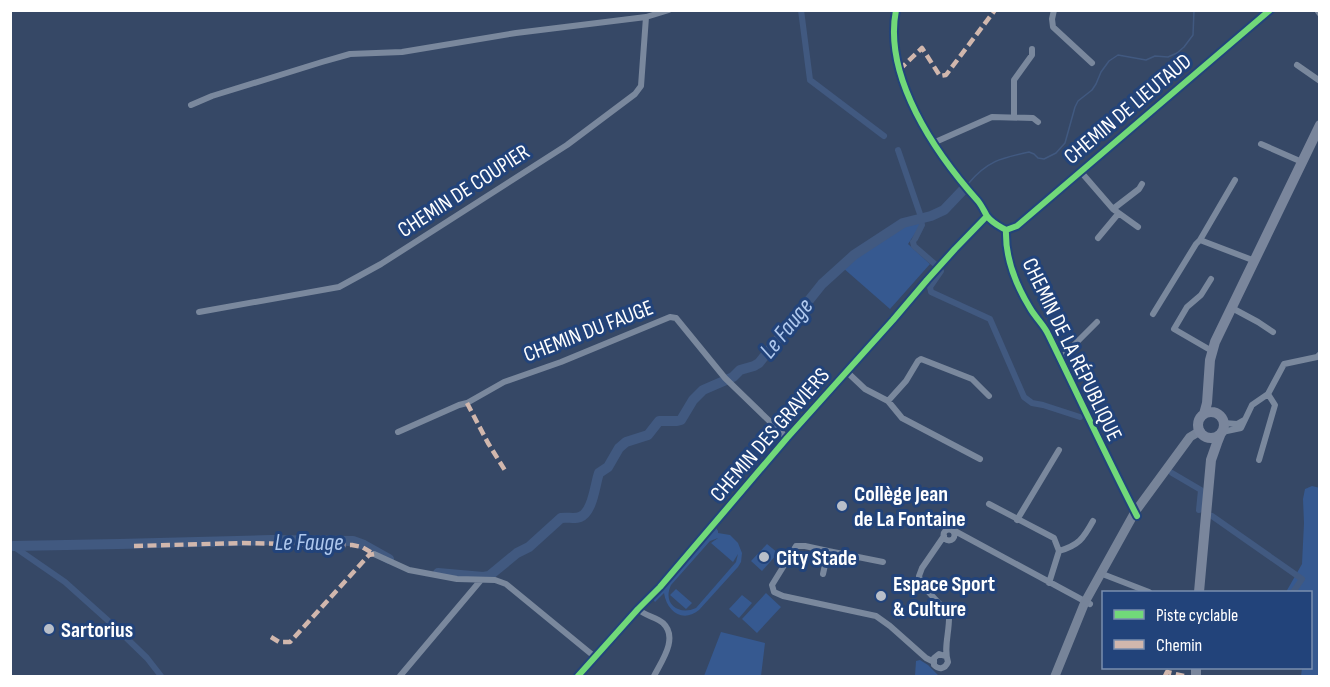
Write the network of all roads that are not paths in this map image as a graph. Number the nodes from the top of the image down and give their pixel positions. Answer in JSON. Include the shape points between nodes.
{"nodes":[{"id":1,"x":669,"y":10,"type":"edge"},
{"id":2,"x":896,"y":10,"type":"edge"},
{"id":3,"x":1054,"y":10,"type":"edge"},
{"id":4,"x":1270,"y":10,"type":"edge"},
{"id":5,"x":646,"y":17,"type":"junction"},
{"id":6,"x":1032,"y":49,"type":"dead end"},
{"id":7,"x":1092,"y":63,"type":"dead end"},
{"id":8,"x":1298,"y":65,"type":"dead end"},
{"id":9,"x":1320,"y":81,"type":"edge"},
{"id":10,"x":191,"y":105,"type":"dead end"},
{"id":11,"x":1014,"y":117,"type":"junction"},
{"id":12,"x":1038,"y":122,"type":"dead end"},
{"id":13,"x":1320,"y":125,"type":"edge"},
{"id":14,"x":933,"y":143,"type":"junction"},
{"id":15,"x":1261,"y":144,"type":"dead end"},
{"id":16,"x":1302,"y":162,"type":"junction"},
{"id":17,"x":1081,"y":172,"type":"junction"},
{"id":18,"x":1235,"y":180,"type":"dead end"},
{"id":19,"x":1142,"y":184,"type":"dead end"},
{"id":20,"x":1115,"y":211,"type":"junction"},
{"id":21,"x":987,"y":216,"type":"junction"},
{"id":22,"x":1138,"y":227,"type":"dead end"},
{"id":23,"x":1006,"y":230,"type":"junction"},
{"id":24,"x":1098,"y":238,"type":"dead end"},
{"id":25,"x":1200,"y":240,"type":"junction"},
{"id":26,"x":1255,"y":261,"type":"junction"},
{"id":27,"x":1211,"y":279,"type":"dead end"},
{"id":28,"x":1232,"y":308,"type":"junction"},
{"id":29,"x":199,"y":312,"type":"dead end"},
{"id":30,"x":1153,"y":314,"type":"dead end"},
{"id":31,"x":1097,"y":322,"type":"dead end"},
{"id":32,"x":1273,"y":332,"type":"dead end"},
{"id":33,"x":1212,"y":351,"type":"junction"},
{"id":34,"x":1320,"y":354,"type":"edge"},
{"id":35,"x":1060,"y":359,"type":"junction"},
{"id":36,"x":847,"y":372,"type":"junction"},
{"id":37,"x":1209,"y":390,"type":"junction"},
{"id":38,"x":1268,"y":394,"type":"junction"},
{"id":39,"x":989,"y":396,"type":"dead end"},
{"id":40,"x":888,"y":401,"type":"junction"},
{"id":41,"x":1204,"y":414,"type":"junction"},
{"id":42,"x":1221,"y":425,"type":"junction"},
{"id":43,"x":398,"y":432,"type":"dead end"},
{"id":44,"x":1203,"y":434,"type":"junction"},
{"id":45,"x":787,"y":438,"type":"junction"},
{"id":46,"x":1059,"y":450,"type":"dead end"},
{"id":47,"x":980,"y":459,"type":"dead end"},
{"id":48,"x":1211,"y":460,"type":"junction"},
{"id":49,"x":1259,"y":460,"type":"dead end"},
{"id":50,"x":990,"y":504,"type":"dead end"},
{"id":51,"x":1136,"y":514,"type":"junction"},
{"id":52,"x":1017,"y":519,"type":"junction"},
{"id":53,"x":1093,"y":521,"type":"dead end"},
{"id":54,"x":828,"y":551,"type":"junction"},
{"id":55,"x":1059,"y":551,"type":"junction"},
{"id":56,"x":374,"y":554,"type":"dead end"},
{"id":57,"x":883,"y":562,"type":"dead end"},
{"id":58,"x":823,"y":574,"type":"dead end"},
{"id":59,"x":1105,"y":575,"type":"junction"},
{"id":60,"x":481,"y":580,"type":"junction"},
{"id":61,"x":1049,"y":583,"type":"junction"},
{"id":62,"x":1146,"y":591,"type":"edge"},
{"id":63,"x":1199,"y":591,"type":"edge"},
{"id":64,"x":1088,"y":603,"type":"junction"},
{"id":65,"x":638,"y":609,"type":"junction"},
{"id":66,"x":945,"y":656,"type":"junction"},
{"id":67,"x":595,"y":657,"type":"junction"},
{"id":68,"x":933,"y":662,"type":"junction"},
{"id":69,"x":399,"y":676,"type":"edge"},
{"id":70,"x":578,"y":676,"type":"edge"},
{"id":71,"x":654,"y":676,"type":"edge"},
{"id":72,"x":1055,"y":676,"type":"edge"}],
"edges":[{"from":1,"to":5,"type":"street"},
{"from":2,"to":14,"type":"street","via":[[893,41],[899,69],[914,111]]},
{"from":3,"to":7,"type":"street","via":[[1053,27]]},
{"from":4,"to":17,"type":"street","name":"CHEMIN DE LIEUTAUD"},
{"from":5,"to":10,"type":"street","via":[[402,52],[350,54]]},
{"from":5,"to":29,"type":"street","name":"CHEMIN DE COUPIER","via":[[641,86],[570,143],[381,264],[339,286]]},
{"from":6,"to":11,"type":"street","via":[[1032,55],[1014,80]]},
{"from":8,"to":9,"type":"street"},
{"from":11,"to":12,"type":"street"},
{"from":11,"to":14,"type":"street","via":[[992,117]]},
{"from":13,"to":16,"type":"main road"},
{"from":14,"to":21,"type":"street"},
{"from":15,"to":16,"type":"street"},
{"from":16,"to":26,"type":"main road"},
{"from":17,"to":20,"type":"street"},
{"from":17,"to":23,"type":"street","name":"CHEMIN DE LIEUTAUD","via":[[1017,226]]},
{"from":18,"to":25,"type":"street"},
{"from":19,"to":20,"type":"street"},
{"from":20,"to":22,"type":"street"},
{"from":20,"to":24,"type":"street"},
{"from":21,"to":23,"type":"street"},
{"from":21,"to":36,"type":"street","name":"CHEMIN DES GRAVIERS"},
{"from":23,"to":35,"type":"street","name":"CHEMIN DE LA RÉPUBLIQUE","via":[[1013,273]]},
{"from":25,"to":26,"type":"street"},
{"from":25,"to":30,"type":"street"},
{"from":26,"to":28,"type":"main road"},
{"from":27,"to":33,"type":"street","via":[[1174,329]]},
{"from":28,"to":32,"type":"street"},
{"from":28,"to":33,"type":"main road"},
{"from":31,"to":35,"type":"street"},
{"from":33,"to":37,"type":"main road"},
{"from":34,"to":38,"type":"street","via":[[1284,364]]},
{"from":35,"to":51,"type":"street","name":"CHEMIN DE LA RÉPUBLIQUE"},
{"from":36,"to":40,"type":"street","via":[[865,389]]},
{"from":36,"to":45,"type":"street","name":"CHEMIN DES GRAVIERS"},
{"from":37,"to":41,"type":"main road"},
{"from":37,"to":42,"type":"main road","via":[[1210,403]]},
{"from":38,"to":42,"type":"street","via":[[1252,405],[1240,428]]},
{"from":38,"to":49,"type":"street","via":[[1275,405]]},
{"from":39,"to":40,"type":"street","via":[[972,379],[921,359]]},
{"from":40,"to":47,"type":"street","via":[[902,418]]},
{"from":41,"to":42,"type":"main road","via":[[1210,412]]},
{"from":41,"to":44,"type":"main road","via":[[1198,424]]},
{"from":42,"to":44,"type":"main road","via":[[1214,438]]},
{"from":42,"to":48,"type":"main road"},
{"from":43,"to":45,"type":"street","name":"CHEMIN DU FAUGE","via":[[467,404],[504,382],[670,317],[676,318],[726,380]]},
{"from":44,"to":48,"type":"main road"},
{"from":44,"to":51,"type":"main road","via":[[1190,437]]},
{"from":45,"to":65,"type":"street","name":"CHEMIN DES GRAVIERS"},
{"from":46,"to":52,"type":"street"},
{"from":48,"to":63,"type":"main road"},
{"from":50,"to":52,"type":"street"},
{"from":51,"to":59,"type":"main road"},
{"from":51,"to":64,"type":"main road"},
{"from":52,"to":55,"type":"street","via":[[1054,538]]},
{"from":53,"to":55,"type":"street","via":[[1073,547]]},
{"from":54,"to":57,"type":"street"},
{"from":54,"to":58,"type":"street"},
{"from":54,"to":68,"type":"street","via":[[795,546],[772,585],[774,592],[876,616]]},
{"from":55,"to":61,"type":"street"},
{"from":56,"to":60,"type":"street","via":[[409,570]]},
{"from":59,"to":62,"type":"street"},
{"from":59,"to":64,"type":"main road"},
{"from":60,"to":67,"type":"street","via":[[506,585]]},
{"from":60,"to":69,"type":"street"},
{"from":61,"to":64,"type":"street"},
{"from":61,"to":66,"type":"street","via":[[953,530],[952,539],[944,536],[918,576],[949,615]]},
{"from":64,"to":72,"type":"main road"},
{"from":65,"to":67,"type":"street","name":"CHEMIN DES GRAVIERS"},
{"from":65,"to":71,"type":"street","via":[[663,624],[670,639]]},
{"from":66,"to":68,"type":"street","via":[[937,655]]},
{"from":66,"to":68,"type":"street","via":[[945,667],[938,668]]},
{"from":67,"to":70,"type":"street","name":"CHEMIN DES GRAVIERS"}]}
